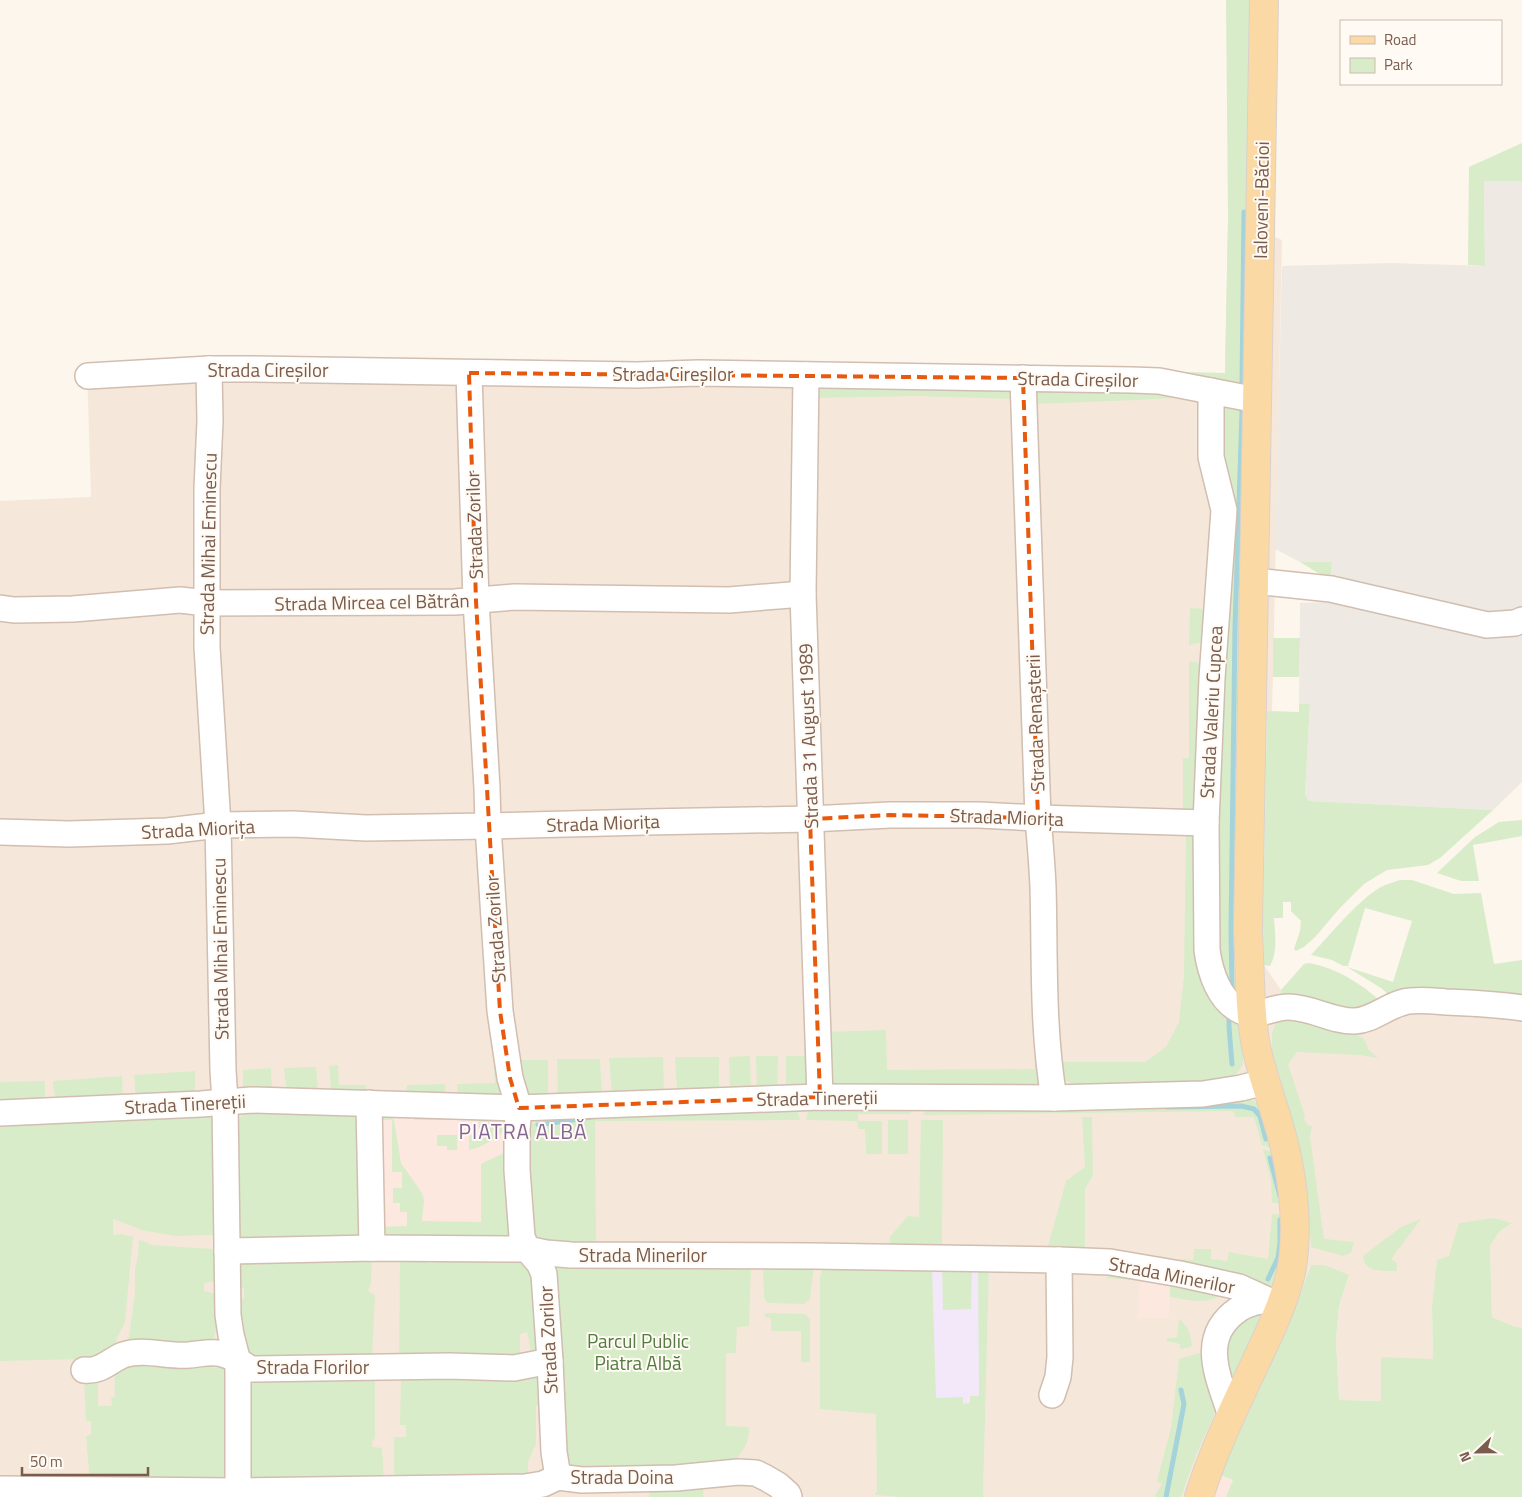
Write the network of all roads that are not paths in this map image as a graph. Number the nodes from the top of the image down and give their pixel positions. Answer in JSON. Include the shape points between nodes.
{"nodes":[{"id":1,"x":1264,"y":0,"type":"edge"},
{"id":2,"x":209,"y":369,"type":"junction"},
{"id":3,"x":468,"y":373,"type":"junction"},
{"id":4,"x":806,"y":375,"type":"junction"},
{"id":5,"x":88,"y":376,"type":"dead end"},
{"id":6,"x":1023,"y":378,"type":"junction"},
{"id":7,"x":1211,"y":391,"type":"junction"},
{"id":8,"x":1257,"y":400,"type":"junction"},
{"id":9,"x":1254,"y":582,"type":"junction"},
{"id":10,"x":803,"y":594,"type":"junction"},
{"id":11,"x":476,"y":601,"type":"junction"},
{"id":12,"x":208,"y":603,"type":"junction"},
{"id":13,"x":0,"y":608,"type":"edge"},
{"id":14,"x":1522,"y":620,"type":"edge"},
{"id":15,"x":1038,"y":818,"type":"junction"},
{"id":16,"x":810,"y":819,"type":"junction"},
{"id":17,"x":1206,"y":823,"type":"junction"},
{"id":18,"x":218,"y":825,"type":"junction"},
{"id":19,"x":488,"y":826,"type":"junction"},
{"id":20,"x":0,"y":832,"type":"edge"},
{"id":21,"x":1522,"y":1008,"type":"edge"},
{"id":22,"x":1253,"y":1015,"type":"junction"},
{"id":23,"x":1264,"y":1082,"type":"junction"},
{"id":24,"x":820,"y":1097,"type":"junction"},
{"id":25,"x":1054,"y":1098,"type":"junction"},
{"id":26,"x":226,"y":1102,"type":"junction"},
{"id":27,"x":369,"y":1103,"type":"junction"},
{"id":28,"x":519,"y":1108,"type":"junction"},
{"id":29,"x":0,"y":1113,"type":"edge"},
{"id":30,"x":372,"y":1248,"type":"junction"},
{"id":31,"x":527,"y":1248,"type":"junction"},
{"id":32,"x":227,"y":1251,"type":"junction"},
{"id":33,"x":1059,"y":1260,"type":"junction"},
{"id":34,"x":1273,"y":1303,"type":"junction"},
{"id":35,"x":550,"y":1361,"type":"junction"},
{"id":36,"x":238,"y":1362,"type":"junction"},
{"id":37,"x":84,"y":1370,"type":"dead end"},
{"id":38,"x":1052,"y":1395,"type":"dead end"},
{"id":39,"x":1231,"y":1416,"type":"junction"},
{"id":40,"x":558,"y":1477,"type":"junction"},
{"id":41,"x":0,"y":1489,"type":"edge"},
{"id":42,"x":238,"y":1494,"type":"edge"},
{"id":43,"x":795,"y":1496,"type":"edge"},
{"id":44,"x":1199,"y":1497,"type":"edge"}],
"edges":[{"from":1,"to":8,"type":"main road","name":"Ialoveni-Băcioi"},
{"from":2,"to":3,"type":"street","name":"Strada Cireşilor"},
{"from":2,"to":5,"type":"street","name":"Strada Cireşilor"},
{"from":2,"to":12,"type":"street","name":"Strada Mihai Eminescu"},
{"from":3,"to":4,"type":"street","name":"Strada Cireşilor"},
{"from":3,"to":11,"type":"street","name":"Strada Zorilor"},
{"from":4,"to":6,"type":"street","name":"Strada Cireşilor"},
{"from":4,"to":10,"type":"street","name":"Strada 31 August 1989"},
{"from":6,"to":7,"type":"street","name":"Strada Cireşilor","via":[[1159,381]]},
{"from":6,"to":15,"type":"street","name":"Strada Renaşterii"},
{"from":7,"to":8,"type":"street","name":"Strada Cireşilor"},
{"from":7,"to":17,"type":"street","name":"Strada Valeriu Cupcea","via":[[1211,457],[1224,510]]},
{"from":8,"to":9,"type":"main road","name":"Strada Valeriu Cupcea"},
{"from":9,"to":14,"type":"street","via":[[1331,589],[1487,625]]},
{"from":9,"to":22,"type":"main road","name":"Strada Valeriu Cupcea","via":[[1248,929]]},
{"from":10,"to":11,"type":"street","name":"Strada Mircea cel Bătrân","via":[[729,600],[514,597]]},
{"from":10,"to":16,"type":"street","name":"Strada 31 August 1989"},
{"from":11,"to":12,"type":"street","name":"Strada Mircea cel Bătrân"},
{"from":11,"to":19,"type":"street","name":"Strada Zorilor"},
{"from":12,"to":13,"type":"street","name":"Strada Mircea cel Bătrân","via":[[180,600],[73,609]]},
{"from":12,"to":18,"type":"street","name":"Strada Mihai Eminescu","via":[[207,646]]},
{"from":15,"to":16,"type":"street","name":"Strada Mioriţa","via":[[900,815]]},
{"from":15,"to":17,"type":"street","name":"Strada Mioriţa"},
{"from":15,"to":25,"type":"street","name":"Strada Renaşterii","via":[[1043,885],[1045,1019]]},
{"from":16,"to":19,"type":"street","name":"Strada Mioriţa"},
{"from":16,"to":24,"type":"street","name":"Strada 31 August 1989"},
{"from":17,"to":22,"type":"street","name":"Strada Valeriu Cupcea","via":[[1209,964],[1213,978],[1229,1003]]},
{"from":18,"to":19,"type":"street","name":"Strada Mioriţa"},
{"from":18,"to":20,"type":"street","name":"Strada Mioriţa","via":[[167,831]]},
{"from":18,"to":26,"type":"street","name":"Strada Mihai Eminescu"},
{"from":19,"to":28,"type":"street","name":"Strada Zorilor","via":[[500,1011],[510,1078]]},
{"from":21,"to":22,"type":"street","via":[[1502,1004],[1424,1001],[1406,1002],[1358,1021],[1346,1021],[1296,1007]]},
{"from":22,"to":23,"type":"main road","name":"Strada Valeriu Cupcea"},
{"from":23,"to":25,"type":"street","name":"Strada Tinereţii","via":[[1203,1094]]},
{"from":23,"to":34,"type":"main road","name":"Strada Valeriu Cupcea","via":[[1285,1148],[1295,1234],[1290,1273]]},
{"from":24,"to":25,"type":"street","name":"Strada Tinereţii"},
{"from":24,"to":28,"type":"street","name":"Strada Tinereţii"},
{"from":26,"to":27,"type":"street","name":"Strada Tinereţii"},
{"from":26,"to":29,"type":"street","name":"Strada Tinereţii"},
{"from":26,"to":32,"type":"street","name":"Strada Mihai Eminescu"},
{"from":27,"to":28,"type":"street","name":"Strada Tinereţii"},
{"from":27,"to":30,"type":"street"},
{"from":28,"to":31,"type":"street","name":"Strada Zorilor","via":[[517,1170],[522,1237]]},
{"from":30,"to":31,"type":"street","name":"Strada Minerilor"},
{"from":30,"to":32,"type":"street","name":"Strada Minerilor"},
{"from":31,"to":33,"type":"street","name":"Strada Minerilor","via":[[571,1255]]},
{"from":31,"to":35,"type":"street","name":"Strada Zorilor","via":[[544,1274]]},
{"from":32,"to":36,"type":"street","name":"Strada Mihai Eminescu","via":[[228,1315]]},
{"from":33,"to":34,"type":"street","name":"Strada Minerilor","via":[[1110,1262],[1180,1274],[1238,1287]]},
{"from":33,"to":38,"type":"street","via":[[1060,1357]]},
{"from":34,"to":39,"type":"main road","name":"Strada Valeriu Cupcea"},
{"from":34,"to":39,"type":"street","via":[[1241,1308],[1218,1331],[1214,1347],[1216,1367]]},
{"from":35,"to":36,"type":"street","name":"Strada Florilor","via":[[514,1368],[261,1369],[251,1369]]},
{"from":35,"to":40,"type":"street","name":"Strada Zorilor"},
{"from":36,"to":37,"type":"street","name":"Strada Florilor","via":[[216,1353],[135,1353],[103,1368]]},
{"from":36,"to":42,"type":"street","name":"Strada Mihai Eminescu"},
{"from":39,"to":44,"type":"main road","name":"Strada Valeriu Cupcea","via":[[1220,1437]]},
{"from":40,"to":42,"type":"street","name":"Strada Doina","via":[[525,1487]]},
{"from":40,"to":43,"type":"street","name":"Strada Doina","via":[[582,1480],[756,1473]]},
{"from":41,"to":42,"type":"street","name":"Strada Doina"}]}
